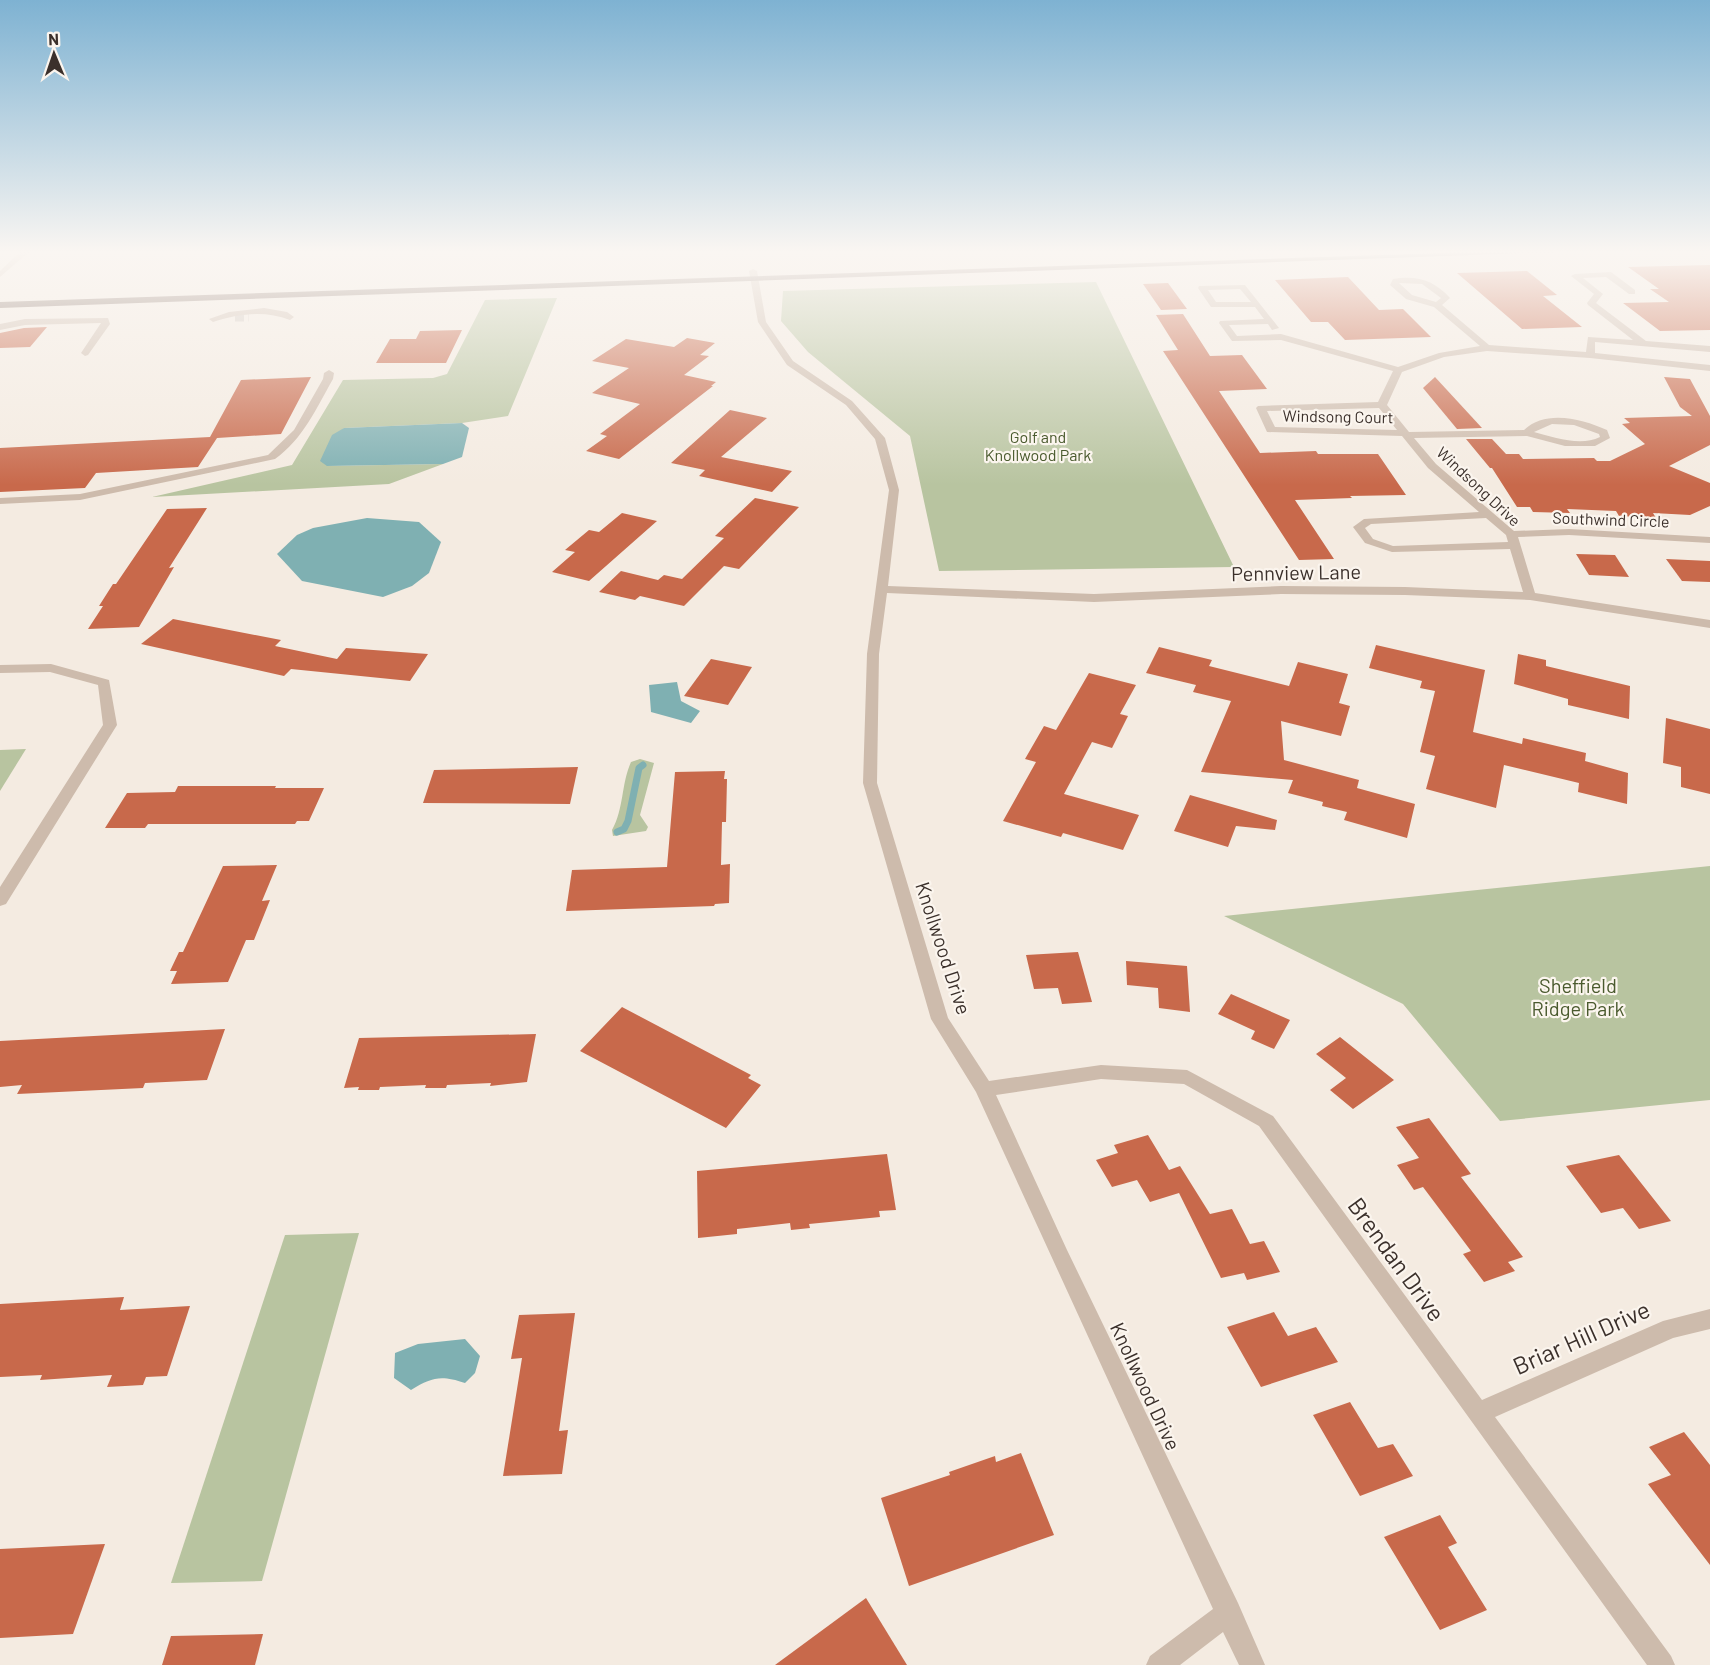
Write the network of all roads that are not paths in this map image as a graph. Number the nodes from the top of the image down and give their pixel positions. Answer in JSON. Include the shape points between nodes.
{"nodes":[{"id":1,"x":103,"y":329,"type":"edge"},
{"id":2,"x":767,"y":329,"type":"edge"},
{"id":3,"x":1227,"y":329,"type":"edge"},
{"id":4,"x":1276,"y":329,"type":"edge"},
{"id":5,"x":1465,"y":329,"type":"edge"},
{"id":6,"x":1624,"y":329,"type":"edge"},
{"id":7,"x":1281,"y":337,"type":"junction"},
{"id":8,"x":1643,"y":344,"type":"junction"},
{"id":9,"x":1487,"y":348,"type":"junction"},
{"id":10,"x":1710,"y":349,"type":"edge"},
{"id":11,"x":85,"y":353,"type":"dead end"},
{"id":12,"x":1590,"y":354,"type":"junction"},
{"id":13,"x":1710,"y":368,"type":"edge"},
{"id":14,"x":1398,"y":370,"type":"junction"},
{"id":15,"x":329,"y":373,"type":"dead end"},
{"id":16,"x":1382,"y":405,"type":"junction"},
{"id":17,"x":1527,"y":433,"type":"junction"},
{"id":18,"x":1406,"y":434,"type":"junction"},
{"id":19,"x":0,"y":501,"type":"edge"},
{"id":20,"x":1490,"y":516,"type":"junction"},
{"id":21,"x":1511,"y":534,"type":"junction"},
{"id":22,"x":1710,"y":540,"type":"edge"},
{"id":23,"x":1516,"y":545,"type":"junction"},
{"id":24,"x":881,"y":589,"type":"junction"},
{"id":25,"x":1530,"y":596,"type":"junction"},
{"id":26,"x":1710,"y":624,"type":"edge"},
{"id":27,"x":0,"y":669,"type":"edge"},
{"id":28,"x":0,"y":900,"type":"edge"},
{"id":29,"x":984,"y":1089,"type":"junction"},
{"id":30,"x":1710,"y":1319,"type":"edge"},
{"id":31,"x":1477,"y":1413,"type":"junction"},
{"id":32,"x":1229,"y":1612,"type":"junction"},
{"id":33,"x":1158,"y":1665,"type":"edge"},
{"id":34,"x":1252,"y":1665,"type":"edge"},
{"id":35,"x":1662,"y":1665,"type":"edge"}],
"edges":[{"from":1,"to":11,"type":"street"},
{"from":2,"to":24,"type":"street","name":"Knollwood Drive","via":[[790,363],[849,403],[880,438],[894,490]]},
{"from":3,"to":7,"type":"street","via":[[1235,339]]},
{"from":4,"to":7,"type":"street"},
{"from":5,"to":9,"type":"street"},
{"from":6,"to":8,"type":"street"},
{"from":7,"to":14,"type":"street"},
{"from":8,"to":10,"type":"street"},
{"from":8,"to":12,"type":"street","via":[[1591,339]]},
{"from":9,"to":12,"type":"street"},
{"from":9,"to":14,"type":"street","via":[[1442,355]]},
{"from":12,"to":13,"type":"street"},
{"from":14,"to":16,"type":"street"},
{"from":15,"to":19,"type":"street","via":[[304,422],[285,448],[271,457],[80,497]]},
{"from":16,"to":18,"type":"street","name":"Windsong Drive"},
{"from":16,"to":18,"type":"street","name":"Windsong Court","via":[[1261,408],[1271,430]]},
{"from":17,"to":17,"type":"street","via":[[1565,443],[1594,443],[1605,438],[1603,432],[1590,425],[1575,422],[1543,422]]},
{"from":17,"to":18,"type":"street","name":"Windsong Court"},
{"from":18,"to":20,"type":"street","name":"Windsong Drive","via":[[1432,466]]},
{"from":20,"to":21,"type":"street","name":"Windsong Drive"},
{"from":20,"to":23,"type":"street","via":[[1368,521],[1359,528],[1369,541],[1392,549]]},
{"from":21,"to":22,"type":"street","name":"Southwind Circle","via":[[1569,532]]},
{"from":21,"to":23,"type":"street","name":"Windsong Drive"},
{"from":23,"to":25,"type":"street","name":"Windsong Drive"},
{"from":24,"to":25,"type":"street","name":"Pennview Lane","via":[[1094,598],[1281,590]]},
{"from":24,"to":29,"type":"street","name":"Knollwood Drive","via":[[873,654],[870,783],[940,1019]]},
{"from":25,"to":26,"type":"street","name":"Pennview Lane"},
{"from":27,"to":28,"type":"street","via":[[51,668],[104,683],[110,725]]},
{"from":29,"to":31,"type":"street","name":"Brendan Drive","via":[[1101,1072],[1187,1077],[1266,1121]]},
{"from":29,"to":32,"type":"street","name":"Knollwood Drive"},
{"from":30,"to":31,"type":"street","name":"Briar Hill Drive","via":[[1671,1328]]},
{"from":31,"to":35,"type":"street","name":"Brendan Drive"},
{"from":32,"to":33,"type":"street"},
{"from":32,"to":34,"type":"street","name":"Knollwood Drive"}]}
